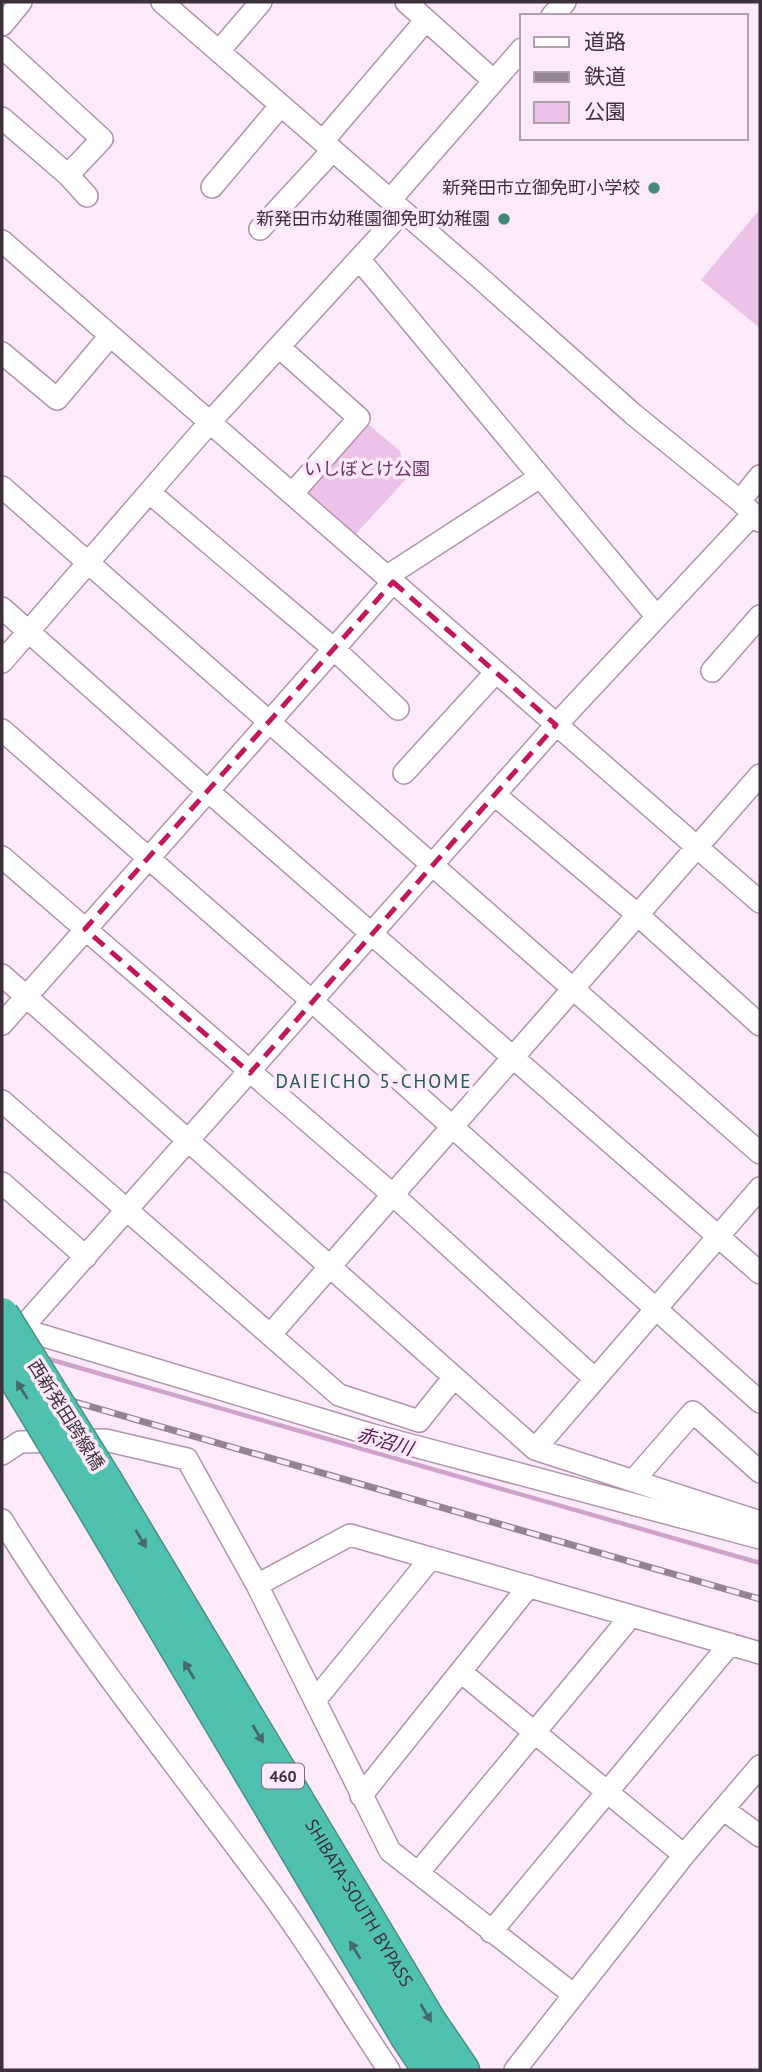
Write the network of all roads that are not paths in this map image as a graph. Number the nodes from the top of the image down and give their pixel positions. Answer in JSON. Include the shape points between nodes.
{"nodes":[{"id":1,"x":21,"y":2,"type":"edge"},
{"id":2,"x":162,"y":2,"type":"edge"},
{"id":3,"x":261,"y":2,"type":"edge"},
{"id":4,"x":406,"y":2,"type":"edge"},
{"id":5,"x":426,"y":20,"type":"junction"},
{"id":6,"x":2,"y":25,"type":"edge"},
{"id":7,"x":2,"y":47,"type":"edge"},
{"id":8,"x":219,"y":51,"type":"junction"},
{"id":9,"x":520,"y":51,"type":"edge"},
{"id":10,"x":494,"y":81,"type":"junction"},
{"id":11,"x":281,"y":105,"type":"junction"},
{"id":12,"x":2,"y":118,"type":"edge"},
{"id":13,"x":328,"y":145,"type":"junction"},
{"id":14,"x":68,"y":175,"type":"junction"},
{"id":15,"x":212,"y":187,"type":"dead end"},
{"id":16,"x":87,"y":196,"type":"dead end"},
{"id":17,"x":397,"y":205,"type":"junction"},
{"id":18,"x":260,"y":229,"type":"dead end"},
{"id":19,"x":6,"y":253,"type":"edge"},
{"id":20,"x":359,"y":259,"type":"junction"},
{"id":21,"x":110,"y":336,"type":"junction"},
{"id":22,"x":279,"y":347,"type":"junction"},
{"id":23,"x":2,"y":353,"type":"edge"},
{"id":24,"x":210,"y":422,"type":"junction"},
{"id":25,"x":760,"y":476,"type":"edge"},
{"id":26,"x":540,"y":477,"type":"junction"},
{"id":27,"x":2,"y":487,"type":"edge"},
{"id":28,"x":150,"y":493,"type":"junction"},
{"id":29,"x":292,"y":494,"type":"junction"},
{"id":30,"x":751,"y":512,"type":"edge"},
{"id":31,"x":89,"y":564,"type":"junction"},
{"id":32,"x":390,"y":579,"type":"junction"},
{"id":33,"x":2,"y":608,"type":"edge"},
{"id":34,"x":760,"y":615,"type":"edge"},
{"id":35,"x":657,"y":617,"type":"junction"},
{"id":36,"x":29,"y":632,"type":"junction"},
{"id":37,"x":334,"y":649,"type":"junction"},
{"id":38,"x":2,"y":663,"type":"edge"},
{"id":39,"x":712,"y":671,"type":"dead end"},
{"id":40,"x":496,"y":672,"type":"junction"},
{"id":41,"x":398,"y":709,"type":"dead end"},
{"id":42,"x":269,"y":722,"type":"junction"},
{"id":43,"x":556,"y":725,"type":"junction"},
{"id":44,"x":2,"y":730,"type":"edge"},
{"id":45,"x":404,"y":773,"type":"dead end"},
{"id":46,"x":759,"y":780,"type":"edge"},
{"id":47,"x":208,"y":791,"type":"junction"},
{"id":48,"x":495,"y":795,"type":"junction"},
{"id":49,"x":697,"y":848,"type":"junction"},
{"id":50,"x":2,"y":857,"type":"edge"},
{"id":51,"x":148,"y":858,"type":"junction"},
{"id":52,"x":433,"y":866,"type":"junction"},
{"id":53,"x":760,"y":902,"type":"edge"},
{"id":54,"x":638,"y":915,"type":"junction"},
{"id":55,"x":85,"y":929,"type":"junction"},
{"id":56,"x":373,"y":935,"type":"junction"},
{"id":57,"x":2,"y":975,"type":"edge"},
{"id":58,"x":573,"y":989,"type":"junction"},
{"id":59,"x":25,"y":996,"type":"junction"},
{"id":60,"x":313,"y":1002,"type":"junction"},
{"id":61,"x":2,"y":1024,"type":"edge"},
{"id":62,"x":760,"y":1025,"type":"edge"},
{"id":63,"x":513,"y":1057,"type":"junction"},
{"id":64,"x":250,"y":1073,"type":"junction"},
{"id":65,"x":2,"y":1101,"type":"edge"},
{"id":66,"x":452,"y":1126,"type":"junction"},
{"id":67,"x":188,"y":1143,"type":"junction"},
{"id":68,"x":760,"y":1153,"type":"edge"},
{"id":69,"x":2,"y":1183,"type":"edge"},
{"id":70,"x":760,"y":1188,"type":"edge"},
{"id":71,"x":392,"y":1194,"type":"junction"},
{"id":72,"x":127,"y":1211,"type":"junction"},
{"id":73,"x":719,"y":1236,"type":"junction"},
{"id":74,"x":86,"y":1257,"type":"junction"},
{"id":75,"x":329,"y":1267,"type":"junction"},
{"id":76,"x":760,"y":1273,"type":"edge"},
{"id":77,"x":655,"y":1310,"type":"junction"},
{"id":78,"x":8,"y":1322,"type":"edge"},
{"id":79,"x":270,"y":1335,"type":"junction"},
{"id":80,"x":2,"y":1357,"type":"edge"},
{"id":81,"x":454,"y":1377,"type":"junction"},
{"id":82,"x":595,"y":1379,"type":"junction"},
{"id":83,"x":760,"y":1402,"type":"edge"},
{"id":84,"x":535,"y":1449,"type":"junction"},
{"id":85,"x":2,"y":1454,"type":"edge"},
{"id":86,"x":760,"y":1472,"type":"edge"},
{"id":87,"x":634,"y":1481,"type":"junction"},
{"id":88,"x":94,"y":1486,"type":"junction"},
{"id":89,"x":2,"y":1520,"type":"edge"},
{"id":90,"x":759,"y":1532,"type":"edge"},
{"id":91,"x":431,"y":1558,"type":"junction"},
{"id":92,"x":257,"y":1585,"type":"junction"},
{"id":93,"x":529,"y":1586,"type":"junction"},
{"id":94,"x":631,"y":1616,"type":"junction"},
{"id":95,"x":730,"y":1644,"type":"junction"},
{"id":96,"x":760,"y":1653,"type":"edge"},
{"id":97,"x":461,"y":1672,"type":"junction"},
{"id":98,"x":316,"y":1699,"type":"junction"},
{"id":99,"x":535,"y":1732,"type":"junction"},
{"id":100,"x":760,"y":1766,"type":"edge"},
{"id":101,"x":607,"y":1792,"type":"junction"},
{"id":102,"x":361,"y":1796,"type":"junction"},
{"id":103,"x":723,"y":1809,"type":"junction"},
{"id":104,"x":760,"y":1836,"type":"edge"},
{"id":105,"x":684,"y":1855,"type":"junction"},
{"id":106,"x":418,"y":1873,"type":"junction"},
{"id":107,"x":491,"y":1932,"type":"junction"},
{"id":108,"x":574,"y":1995,"type":"junction"},
{"id":109,"x":389,"y":2070,"type":"edge"},
{"id":110,"x":429,"y":2070,"type":"edge"},
{"id":111,"x":463,"y":2070,"type":"edge"},
{"id":112,"x":515,"y":2070,"type":"edge"}],
"edges":[{"from":1,"to":6,"type":"street"},
{"from":2,"to":8,"type":"street"},
{"from":3,"to":8,"type":"street"},
{"from":4,"to":5,"type":"street"},
{"from":5,"to":10,"type":"street"},
{"from":5,"to":13,"type":"street"},
{"from":7,"to":14,"type":"street","via":[[102,139]]},
{"from":8,"to":11,"type":"street"},
{"from":9,"to":10,"type":"street"},
{"from":10,"to":17,"type":"street"},
{"from":11,"to":13,"type":"street"},
{"from":11,"to":15,"type":"street"},
{"from":12,"to":14,"type":"street"},
{"from":13,"to":17,"type":"street"},
{"from":13,"to":18,"type":"street"},
{"from":14,"to":16,"type":"street"},
{"from":17,"to":20,"type":"street"},
{"from":17,"to":30,"type":"street"},
{"from":19,"to":21,"type":"street"},
{"from":20,"to":22,"type":"street"},
{"from":20,"to":26,"type":"street"},
{"from":21,"to":23,"type":"street","via":[[57,399]]},
{"from":21,"to":24,"type":"street"},
{"from":22,"to":24,"type":"street"},
{"from":22,"to":29,"type":"street","via":[[359,418]]},
{"from":24,"to":28,"type":"street"},
{"from":24,"to":29,"type":"street"},
{"from":25,"to":30,"type":"street"},
{"from":26,"to":32,"type":"street"},
{"from":26,"to":35,"type":"street"},
{"from":27,"to":31,"type":"street"},
{"from":28,"to":31,"type":"street"},
{"from":28,"to":37,"type":"street"},
{"from":29,"to":32,"type":"street"},
{"from":30,"to":35,"type":"street"},
{"from":31,"to":36,"type":"street"},
{"from":31,"to":42,"type":"street"},
{"from":32,"to":37,"type":"street"},
{"from":32,"to":40,"type":"street"},
{"from":33,"to":36,"type":"street"},
{"from":34,"to":39,"type":"street"},
{"from":35,"to":43,"type":"street"},
{"from":36,"to":38,"type":"street"},
{"from":36,"to":47,"type":"street"},
{"from":37,"to":41,"type":"street"},
{"from":37,"to":42,"type":"street"},
{"from":40,"to":43,"type":"street"},
{"from":40,"to":45,"type":"street"},
{"from":42,"to":47,"type":"street"},
{"from":42,"to":52,"type":"street"},
{"from":43,"to":48,"type":"street"},
{"from":43,"to":49,"type":"street"},
{"from":44,"to":51,"type":"street"},
{"from":46,"to":49,"type":"street"},
{"from":47,"to":51,"type":"street"},
{"from":47,"to":56,"type":"street"},
{"from":48,"to":52,"type":"street"},
{"from":48,"to":54,"type":"street"},
{"from":49,"to":53,"type":"street"},
{"from":49,"to":54,"type":"street"},
{"from":50,"to":55,"type":"street"},
{"from":51,"to":55,"type":"street"},
{"from":51,"to":60,"type":"street"},
{"from":52,"to":56,"type":"street"},
{"from":52,"to":58,"type":"street"},
{"from":54,"to":58,"type":"street"},
{"from":54,"to":62,"type":"street"},
{"from":55,"to":59,"type":"street"},
{"from":55,"to":64,"type":"street"},
{"from":56,"to":60,"type":"street"},
{"from":56,"to":63,"type":"street"},
{"from":57,"to":59,"type":"street"},
{"from":58,"to":63,"type":"street"},
{"from":58,"to":68,"type":"street"},
{"from":59,"to":61,"type":"street"},
{"from":59,"to":67,"type":"street"},
{"from":60,"to":64,"type":"street"},
{"from":60,"to":66,"type":"street"},
{"from":63,"to":66,"type":"street"},
{"from":63,"to":73,"type":"street"},
{"from":64,"to":67,"type":"street"},
{"from":64,"to":71,"type":"street"},
{"from":65,"to":72,"type":"street"},
{"from":66,"to":71,"type":"street"},
{"from":66,"to":77,"type":"street"},
{"from":67,"to":72,"type":"street"},
{"from":67,"to":75,"type":"street"},
{"from":69,"to":74,"type":"street"},
{"from":70,"to":73,"type":"street"},
{"from":71,"to":75,"type":"street"},
{"from":71,"to":82,"type":"street"},
{"from":72,"to":74,"type":"street"},
{"from":72,"to":79,"type":"street"},
{"from":73,"to":76,"type":"street"},
{"from":73,"to":77,"type":"street"},
{"from":74,"to":78,"type":"street"},
{"from":75,"to":79,"type":"street"},
{"from":75,"to":81,"type":"street"},
{"from":77,"to":82,"type":"street"},
{"from":77,"to":83,"type":"street"},
{"from":78,"to":88,"type":"highway","name":"西新発田跨線橋","number":"460","bridge":true},
{"from":78,"to":90,"type":"street","via":[[373,1435]]},
{"from":79,"to":81,"type":"street","via":[[339,1395],[419,1420]]},
{"from":88,"to":80,"type":"highway","name":"西新発田跨線橋","number":"460","one_way":true,"bridge":true},
{"from":81,"to":84,"type":"street"},
{"from":82,"to":84,"type":"street"},
{"from":84,"to":87,"type":"street"},
{"from":85,"to":92,"type":"street","via":[[20,1441],[105,1440],[187,1459]]},
{"from":86,"to":87,"type":"street","via":[[693,1412]]},
{"from":87,"to":90,"type":"street"},
{"from":110,"to":88,"type":"highway","name":"SHIBATA-SOUTH BYPASS","number":"460","one_way":true},
{"from":88,"to":111,"type":"highway","name":"SHIBATA-SOUTH BYPASS","number":"460","one_way":true},
{"from":89,"to":109,"type":"street","via":[[34,1572],[264,1883]]},
{"from":91,"to":92,"type":"street","via":[[350,1535]]},
{"from":91,"to":93,"type":"street"},
{"from":91,"to":98,"type":"street"},
{"from":92,"to":98,"type":"street"},
{"from":93,"to":94,"type":"street"},
{"from":93,"to":97,"type":"street"},
{"from":94,"to":95,"type":"street"},
{"from":94,"to":99,"type":"street"},
{"from":95,"to":96,"type":"street"},
{"from":95,"to":101,"type":"street"},
{"from":97,"to":99,"type":"street"},
{"from":97,"to":102,"type":"street"},
{"from":98,"to":102,"type":"street"},
{"from":99,"to":101,"type":"street"},
{"from":99,"to":106,"type":"street"},
{"from":100,"to":103,"type":"street"},
{"from":101,"to":105,"type":"street"},
{"from":101,"to":107,"type":"street"},
{"from":102,"to":106,"type":"street","via":[[390,1851]]},
{"from":103,"to":104,"type":"street"},
{"from":103,"to":105,"type":"street"},
{"from":105,"to":108,"type":"street"},
{"from":106,"to":107,"type":"street"},
{"from":107,"to":108,"type":"street"},
{"from":108,"to":112,"type":"street"}]}
